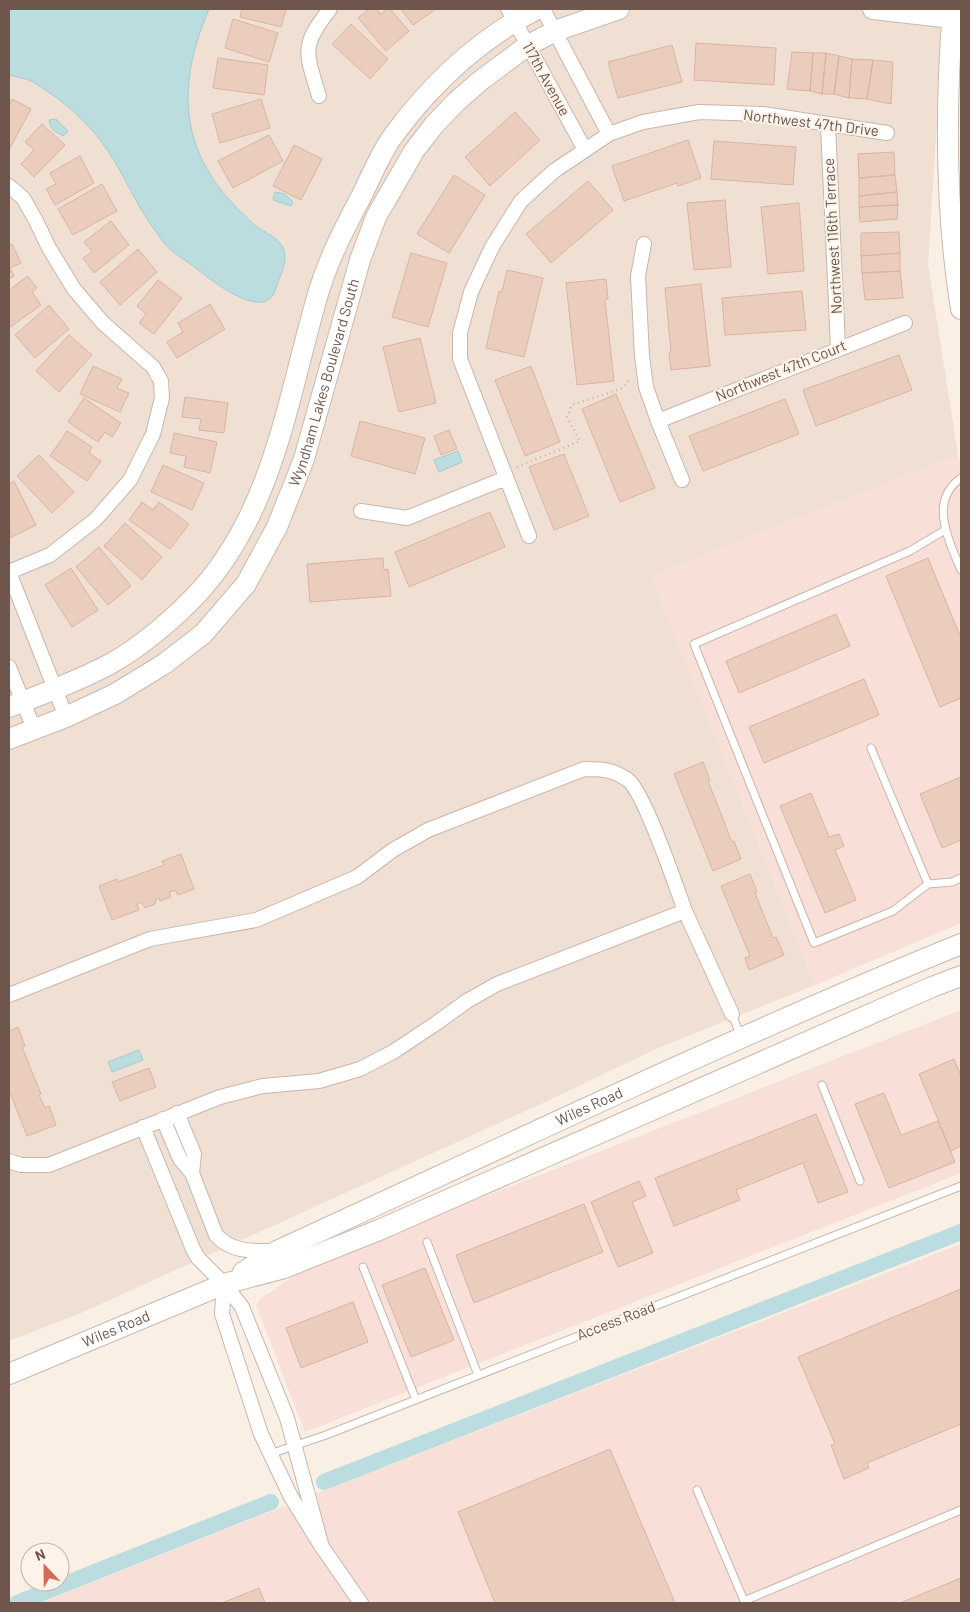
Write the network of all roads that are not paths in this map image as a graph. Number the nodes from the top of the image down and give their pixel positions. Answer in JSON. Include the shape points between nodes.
{"nodes":[{"id":1,"x":330,"y":9,"type":"edge"},
{"id":2,"x":537,"y":9,"type":"edge"},
{"id":3,"x":543,"y":9,"type":"edge"},
{"id":4,"x":619,"y":9,"type":"edge"},
{"id":5,"x":872,"y":9,"type":"edge"},
{"id":6,"x":511,"y":15,"type":"edge"},
{"id":7,"x":956,"y":15,"type":"edge"},
{"id":8,"x":555,"y":31,"type":"junction"},
{"id":9,"x":528,"y":46,"type":"junction"},
{"id":10,"x":319,"y":96,"type":"dead end"},
{"id":11,"x":828,"y":125,"type":"junction"},
{"id":12,"x":887,"y":133,"type":"dead end"},
{"id":13,"x":609,"y":134,"type":"junction"},
{"id":14,"x":585,"y":150,"type":"junction"},
{"id":15,"x":9,"y":186,"type":"edge"},
{"id":16,"x":644,"y":244,"type":"dead end"},
{"id":17,"x":961,"y":309,"type":"edge"},
{"id":18,"x":905,"y":323,"type":"dead end"},
{"id":19,"x":838,"y":348,"type":"junction"},
{"id":20,"x":658,"y":421,"type":"junction"},
{"id":21,"x":510,"y":474,"type":"junction"},
{"id":22,"x":961,"y":478,"type":"edge"},
{"id":23,"x":682,"y":480,"type":"dead end"},
{"id":24,"x":361,"y":511,"type":"dead end"},
{"id":25,"x":945,"y":530,"type":"junction"},
{"id":26,"x":529,"y":536,"type":"dead end"},
{"id":27,"x":961,"y":570,"type":"edge"},
{"id":28,"x":9,"y":572,"type":"edge"},
{"id":29,"x":9,"y":667,"type":"edge"},
{"id":30,"x":55,"y":689,"type":"junction"},
{"id":31,"x":16,"y":705,"type":"edge"},
{"id":32,"x":66,"y":717,"type":"junction"},
{"id":33,"x":34,"y":729,"type":"junction"},
{"id":34,"x":9,"y":739,"type":"edge"},
{"id":35,"x":871,"y":748,"type":"dead end"},
{"id":36,"x":961,"y":878,"type":"edge"},
{"id":37,"x":928,"y":884,"type":"junction"},
{"id":38,"x":685,"y":911,"type":"junction"},
{"id":39,"x":961,"y":944,"type":"edge"},
{"id":40,"x":961,"y":976,"type":"edge"},
{"id":41,"x":9,"y":995,"type":"edge"},
{"id":42,"x":732,"y":1014,"type":"joint"},
{"id":43,"x":742,"y":1037,"type":"junction"},
{"id":44,"x":822,"y":1085,"type":"dead end"},
{"id":45,"x":177,"y":1113,"type":"junction"},
{"id":46,"x":163,"y":1119,"type":"junction"},
{"id":47,"x":143,"y":1127,"type":"junction"},
{"id":48,"x":176,"y":1150,"type":"junction"},
{"id":49,"x":156,"y":1159,"type":"junction"},
{"id":50,"x":9,"y":1160,"type":"edge"},
{"id":51,"x":192,"y":1173,"type":"junction"},
{"id":52,"x":860,"y":1181,"type":"dead end"},
{"id":53,"x":961,"y":1186,"type":"edge"},
{"id":54,"x":427,"y":1242,"type":"dead end"},
{"id":55,"x":277,"y":1251,"type":"junction"},
{"id":56,"x":364,"y":1267,"type":"dead end"},
{"id":57,"x":224,"y":1284,"type":"junction"},
{"id":58,"x":9,"y":1374,"type":"edge"},
{"id":59,"x":478,"y":1375,"type":"junction"},
{"id":60,"x":416,"y":1400,"type":"junction"},
{"id":61,"x":294,"y":1445,"type":"junction"},
{"id":62,"x":270,"y":1454,"type":"junction"},
{"id":63,"x":697,"y":1490,"type":"dead end"},
{"id":64,"x":961,"y":1510,"type":"edge"},
{"id":65,"x":322,"y":1547,"type":"junction"},
{"id":66,"x":744,"y":1602,"type":"edge"},
{"id":67,"x":361,"y":1603,"type":"edge"}],
"edges":[{"from":1,"to":10,"type":"street","via":[[310,37],[306,55]]},
{"from":2,"to":6,"type":"street","name":"Wyndham Lakes Boulevard South"},
{"from":3,"to":8,"type":"street","name":"117th Avenue"},
{"from":4,"to":8,"type":"street","name":"Wyndham Lakes Boulevard South"},
{"from":5,"to":7,"type":"street"},
{"from":6,"to":9,"type":"street","name":"117th Avenue"},
{"from":6,"to":30,"type":"street","name":"Wyndham Lakes Boulevard South","via":[[437,83],[392,138],[335,247],[318,293],[270,470],[247,521],[221,565],[199,592],[159,630],[113,662]]},
{"from":7,"to":17,"type":"street","via":[[947,96],[948,170]]},
{"from":8,"to":9,"type":"street","name":"Wyndham Lakes Boulevard South"},
{"from":8,"to":13,"type":"street","name":"117th Avenue"},
{"from":9,"to":14,"type":"street","name":"117th Avenue"},
{"from":9,"to":32,"type":"street","name":"Wyndham Lakes Boulevard South","via":[[480,81],[434,125],[414,151],[376,217],[360,260],[304,459],[277,527],[246,584],[203,634],[164,664],[116,694]]},
{"from":11,"to":12,"type":"street","name":"Northwest 47th Drive"},
{"from":11,"to":13,"type":"street","name":"Northwest 47th Drive","via":[[763,114],[699,112],[643,122]]},
{"from":11,"to":19,"type":"street","name":"Northwest 116th Terrace"},
{"from":13,"to":14,"type":"street","name":"Northwest 47th Drive"},
{"from":14,"to":21,"type":"street","name":"Northwest 47th Drive","via":[[554,170],[521,201],[492,247],[472,292],[460,333],[460,359]]},
{"from":15,"to":28,"type":"street","via":[[22,198],[74,289],[103,323],[154,367],[161,381],[162,398],[152,434],[130,480],[96,519],[50,555]]},
{"from":16,"to":20,"type":"street","via":[[638,276],[642,356],[646,387]]},
{"from":18,"to":19,"type":"street","name":"Northwest 47th Court"},
{"from":19,"to":20,"type":"street","name":"Northwest 47th Court"},
{"from":20,"to":23,"type":"street"},
{"from":21,"to":24,"type":"street","via":[[407,518]]},
{"from":21,"to":26,"type":"street","name":"Northwest 47th Drive"},
{"from":22,"to":25,"type":"lane","via":[[946,493],[943,508]]},
{"from":25,"to":27,"type":"lane"},
{"from":25,"to":37,"type":"lane","via":[[910,551],[694,644],[814,943],[894,911]]},
{"from":28,"to":30,"type":"street"},
{"from":29,"to":31,"type":"street"},
{"from":30,"to":31,"type":"street","name":"Wyndham Lakes Boulevard South"},
{"from":30,"to":32,"type":"street"},
{"from":31,"to":33,"type":"street"},
{"from":32,"to":33,"type":"street","name":"Wyndham Lakes Boulevard South"},
{"from":33,"to":34,"type":"street","name":"Wyndham Lakes Boulevard South"},
{"from":35,"to":37,"type":"lane"},
{"from":36,"to":37,"type":"lane"},
{"from":38,"to":41,"type":"street","via":[[642,799],[630,781],[610,769],[584,769],[428,830],[393,850],[357,877],[256,920],[150,939]]},
{"from":38,"to":42,"type":"street"},
{"from":38,"to":45,"type":"street","via":[[497,984],[466,1001],[393,1052],[360,1069],[319,1081],[254,1088]]},
{"from":39,"to":43,"type":"street","name":"Wiles Road"},
{"from":40,"to":57,"type":"street","name":"Wiles Road","via":[[379,1230],[284,1268]]},
{"from":42,"to":43,"type":"lane"},
{"from":43,"to":55,"type":"street","name":"Wiles Road"},
{"from":44,"to":52,"type":"lane"},
{"from":45,"to":46,"type":"street"},
{"from":45,"to":51,"type":"street","via":[[194,1154]]},
{"from":46,"to":47,"type":"street"},
{"from":46,"to":48,"type":"street"},
{"from":47,"to":49,"type":"street"},
{"from":47,"to":50,"type":"street","via":[[49,1164],[21,1165]]},
{"from":48,"to":49,"type":"street"},
{"from":48,"to":51,"type":"street"},
{"from":49,"to":57,"type":"street","via":[[193,1250]]},
{"from":51,"to":55,"type":"street","via":[[212,1226],[222,1242],[238,1249]]},
{"from":53,"to":59,"type":"lane","name":"Access Road"},
{"from":54,"to":59,"type":"lane"},
{"from":55,"to":57,"type":"street","name":"Wiles Road"},
{"from":56,"to":60,"type":"lane"},
{"from":57,"to":58,"type":"street","name":"Wiles Road"},
{"from":57,"to":61,"type":"street","via":[[242,1307],[287,1418]]},
{"from":57,"to":62,"type":"street","via":[[222,1314],[257,1424]]},
{"from":59,"to":60,"type":"lane","name":"Access Road"},
{"from":60,"to":61,"type":"lane","name":"Access Road"},
{"from":61,"to":62,"type":"lane","name":"Access Road"},
{"from":61,"to":65,"type":"street"},
{"from":62,"to":65,"type":"street"},
{"from":63,"to":66,"type":"lane"},
{"from":64,"to":66,"type":"lane"},
{"from":65,"to":67,"type":"street"}]}
